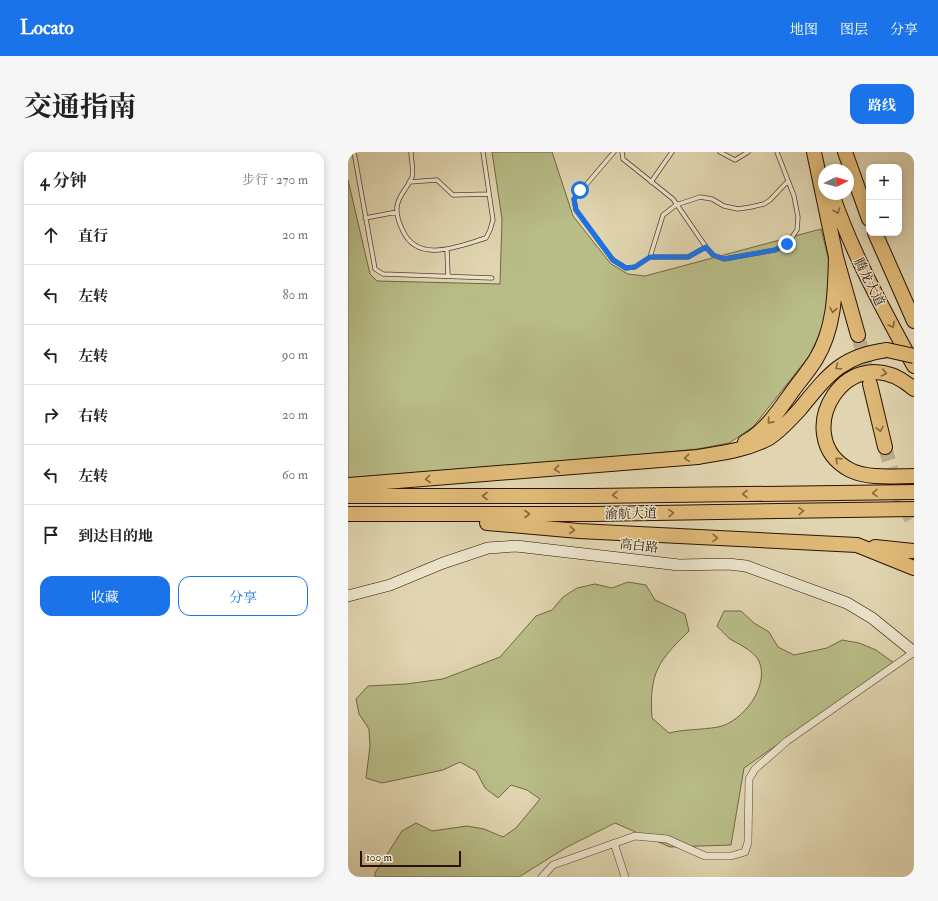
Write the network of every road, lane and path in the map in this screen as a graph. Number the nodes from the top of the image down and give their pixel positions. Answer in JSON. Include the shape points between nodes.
{"nodes":[{"id":1,"x":354,"y":152,"type":"edge"},
{"id":2,"x":411,"y":152,"type":"edge"},
{"id":3,"x":483,"y":152,"type":"edge"},
{"id":4,"x":614,"y":152,"type":"edge"},
{"id":5,"x":622,"y":152,"type":"edge"},
{"id":6,"x":672,"y":152,"type":"edge"},
{"id":7,"x":720,"y":152,"type":"edge"},
{"id":8,"x":748,"y":152,"type":"edge"},
{"id":9,"x":777,"y":152,"type":"edge"},
{"id":10,"x":814,"y":152,"type":"edge"},
{"id":11,"x":817,"y":152,"type":"edge"},
{"id":12,"x":845,"y":152,"type":"edge"},
{"id":13,"x":821,"y":164,"type":"edge"},
{"id":14,"x":788,"y":181,"type":"junction"},
{"id":15,"x":409,"y":182,"type":"junction"},
{"id":16,"x":652,"y":182,"type":"junction"},
{"id":17,"x":489,"y":194,"type":"junction"},
{"id":18,"x":834,"y":200,"type":"edge"},
{"id":19,"x":676,"y":204,"type":"junction"},
{"id":20,"x":397,"y":212,"type":"junction"},
{"id":21,"x":866,"y":212,"type":"edge"},
{"id":22,"x":364,"y":218,"type":"junction"},
{"id":23,"x":876,"y":236,"type":"edge"},
{"id":24,"x":706,"y":247,"type":"junction"},
{"id":25,"x":447,"y":249,"type":"junction"},
{"id":26,"x":884,"y":256,"type":"junction"},
{"id":27,"x":650,"y":257,"type":"junction"},
{"id":28,"x":836,"y":257,"type":"junction"},
{"id":29,"x":448,"y":276,"type":"junction"},
{"id":30,"x":492,"y":278,"type":"dead end"},
{"id":31,"x":914,"y":296,"type":"edge"},
{"id":32,"x":914,"y":321,"type":"edge"},
{"id":33,"x":858,"y":335,"type":"tunnel mouth"},
{"id":34,"x":914,"y":356,"type":"edge"},
{"id":35,"x":914,"y":366,"type":"edge"},
{"id":36,"x":870,"y":384,"type":"tunnel mouth"},
{"id":37,"x":914,"y":389,"type":"edge"},
{"id":38,"x":885,"y":447,"type":"tunnel mouth"},
{"id":39,"x":725,"y":453,"type":"junction"},
{"id":40,"x":914,"y":476,"type":"edge"},
{"id":41,"x":348,"y":485,"type":"edge"},
{"id":42,"x":914,"y":492,"type":"edge"},
{"id":43,"x":348,"y":496,"type":"edge"},
{"id":44,"x":914,"y":509,"type":"edge"},
{"id":45,"x":348,"y":514,"type":"edge"},
{"id":46,"x":393,"y":514,"type":"junction"},
{"id":47,"x":857,"y":545,"type":"junction"},
{"id":48,"x":914,"y":551,"type":"edge"},
{"id":49,"x":914,"y":568,"type":"edge"},
{"id":50,"x":348,"y":596,"type":"edge"},
{"id":51,"x":914,"y":652,"type":"edge"},
{"id":52,"x":614,"y":843,"type":"junction"},
{"id":53,"x":542,"y":877,"type":"edge"},
{"id":54,"x":625,"y":877,"type":"edge"}],
"edges":[{"from":1,"to":22,"type":"lane"},
{"from":2,"to":15,"type":"lane","via":[[412,176]]},
{"from":3,"to":17,"type":"lane"},
{"from":4,"to":27,"type":"lane","via":[[574,199],[576,210],[613,260],[619,264],[626,268],[635,267]]},
{"from":5,"to":16,"type":"lane","via":[[623,159]]},
{"from":6,"to":16,"type":"lane"},
{"from":7,"to":8,"type":"lane","via":[[735,160]]},
{"from":9,"to":14,"type":"lane"},
{"from":10,"to":28,"type":"highway"},
{"from":11,"to":13,"type":"highway"},
{"from":12,"to":21,"type":"highway"},
{"from":14,"to":19,"type":"lane","via":[[770,200],[751,207],[738,209],[700,197]]},
{"from":14,"to":24,"type":"lane","via":[[798,217],[797,230],[787,244],[775,250],[724,259],[713,255]]},
{"from":15,"to":17,"type":"lane","via":[[433,179],[453,195]]},
{"from":15,"to":20,"type":"lane","via":[[400,195]]},
{"from":16,"to":19,"type":"lane"},
{"from":17,"to":25,"type":"lane","via":[[493,220],[486,238]]},
{"from":18,"to":35,"type":"highway","name":"腾龙大道","one_way":true,"via":[[859,263]]},
{"from":19,"to":24,"type":"lane"},
{"from":19,"to":27,"type":"lane","via":[[663,215]]},
{"from":20,"to":22,"type":"lane"},
{"from":20,"to":25,"type":"lane","via":[[406,238],[414,246],[421,250]]},
{"from":22,"to":29,"type":"lane","via":[[375,269],[382,274]]},
{"from":23,"to":26,"type":"highway","name":"腾龙大道"},
{"from":24,"to":27,"type":"lane","via":[[688,257]]},
{"from":25,"to":29,"type":"lane"},
{"from":26,"to":31,"type":"highway"},
{"from":26,"to":32,"type":"highway","name":"腾龙大道"},
{"from":28,"to":33,"type":"highway"},
{"from":28,"to":39,"type":"highway","one_way":true,"via":[[835,299],[831,319],[817,358],[762,430]]},
{"from":29,"to":30,"type":"lane"},
{"from":34,"to":39,"type":"highway","one_way":true,"bridge":true,"via":[[887,350],[850,359],[834,370],[791,420],[770,438]]},
{"from":36,"to":38,"type":"highway","one_way":true},
{"from":40,"to":37,"type":"highway","one_way":true,"via":[[870,475],[851,471],[835,459],[827,445],[824,426],[827,407],[836,390],[847,380],[860,374],[877,371],[891,374]]},
{"from":39,"to":41,"type":"highway","one_way":true,"via":[[690,458]]},
{"from":42,"to":43,"type":"highway","name":"渝航大道","one_way":true},
{"from":46,"to":44,"type":"highway","name":"渝航大道","one_way":true},
{"from":45,"to":46,"type":"highway","name":"渝航大道"},
{"from":46,"to":47,"type":"highway","one_way":true,"via":[[580,531]]},
{"from":47,"to":48,"type":"highway"},
{"from":47,"to":49,"type":"highway"},
{"from":50,"to":51,"type":"street","name":"高白路","via":[[390,585],[488,548],[516,546],[679,565],[728,564],[746,566],[847,603],[872,618]]},
{"from":51,"to":52,"type":"street","via":[[787,741],[755,769],[750,779],[748,842],[745,852],[731,856],[705,856],[667,839],[635,836]]},
{"from":52,"to":53,"type":"street","via":[[553,865]]},
{"from":52,"to":54,"type":"street"}]}
